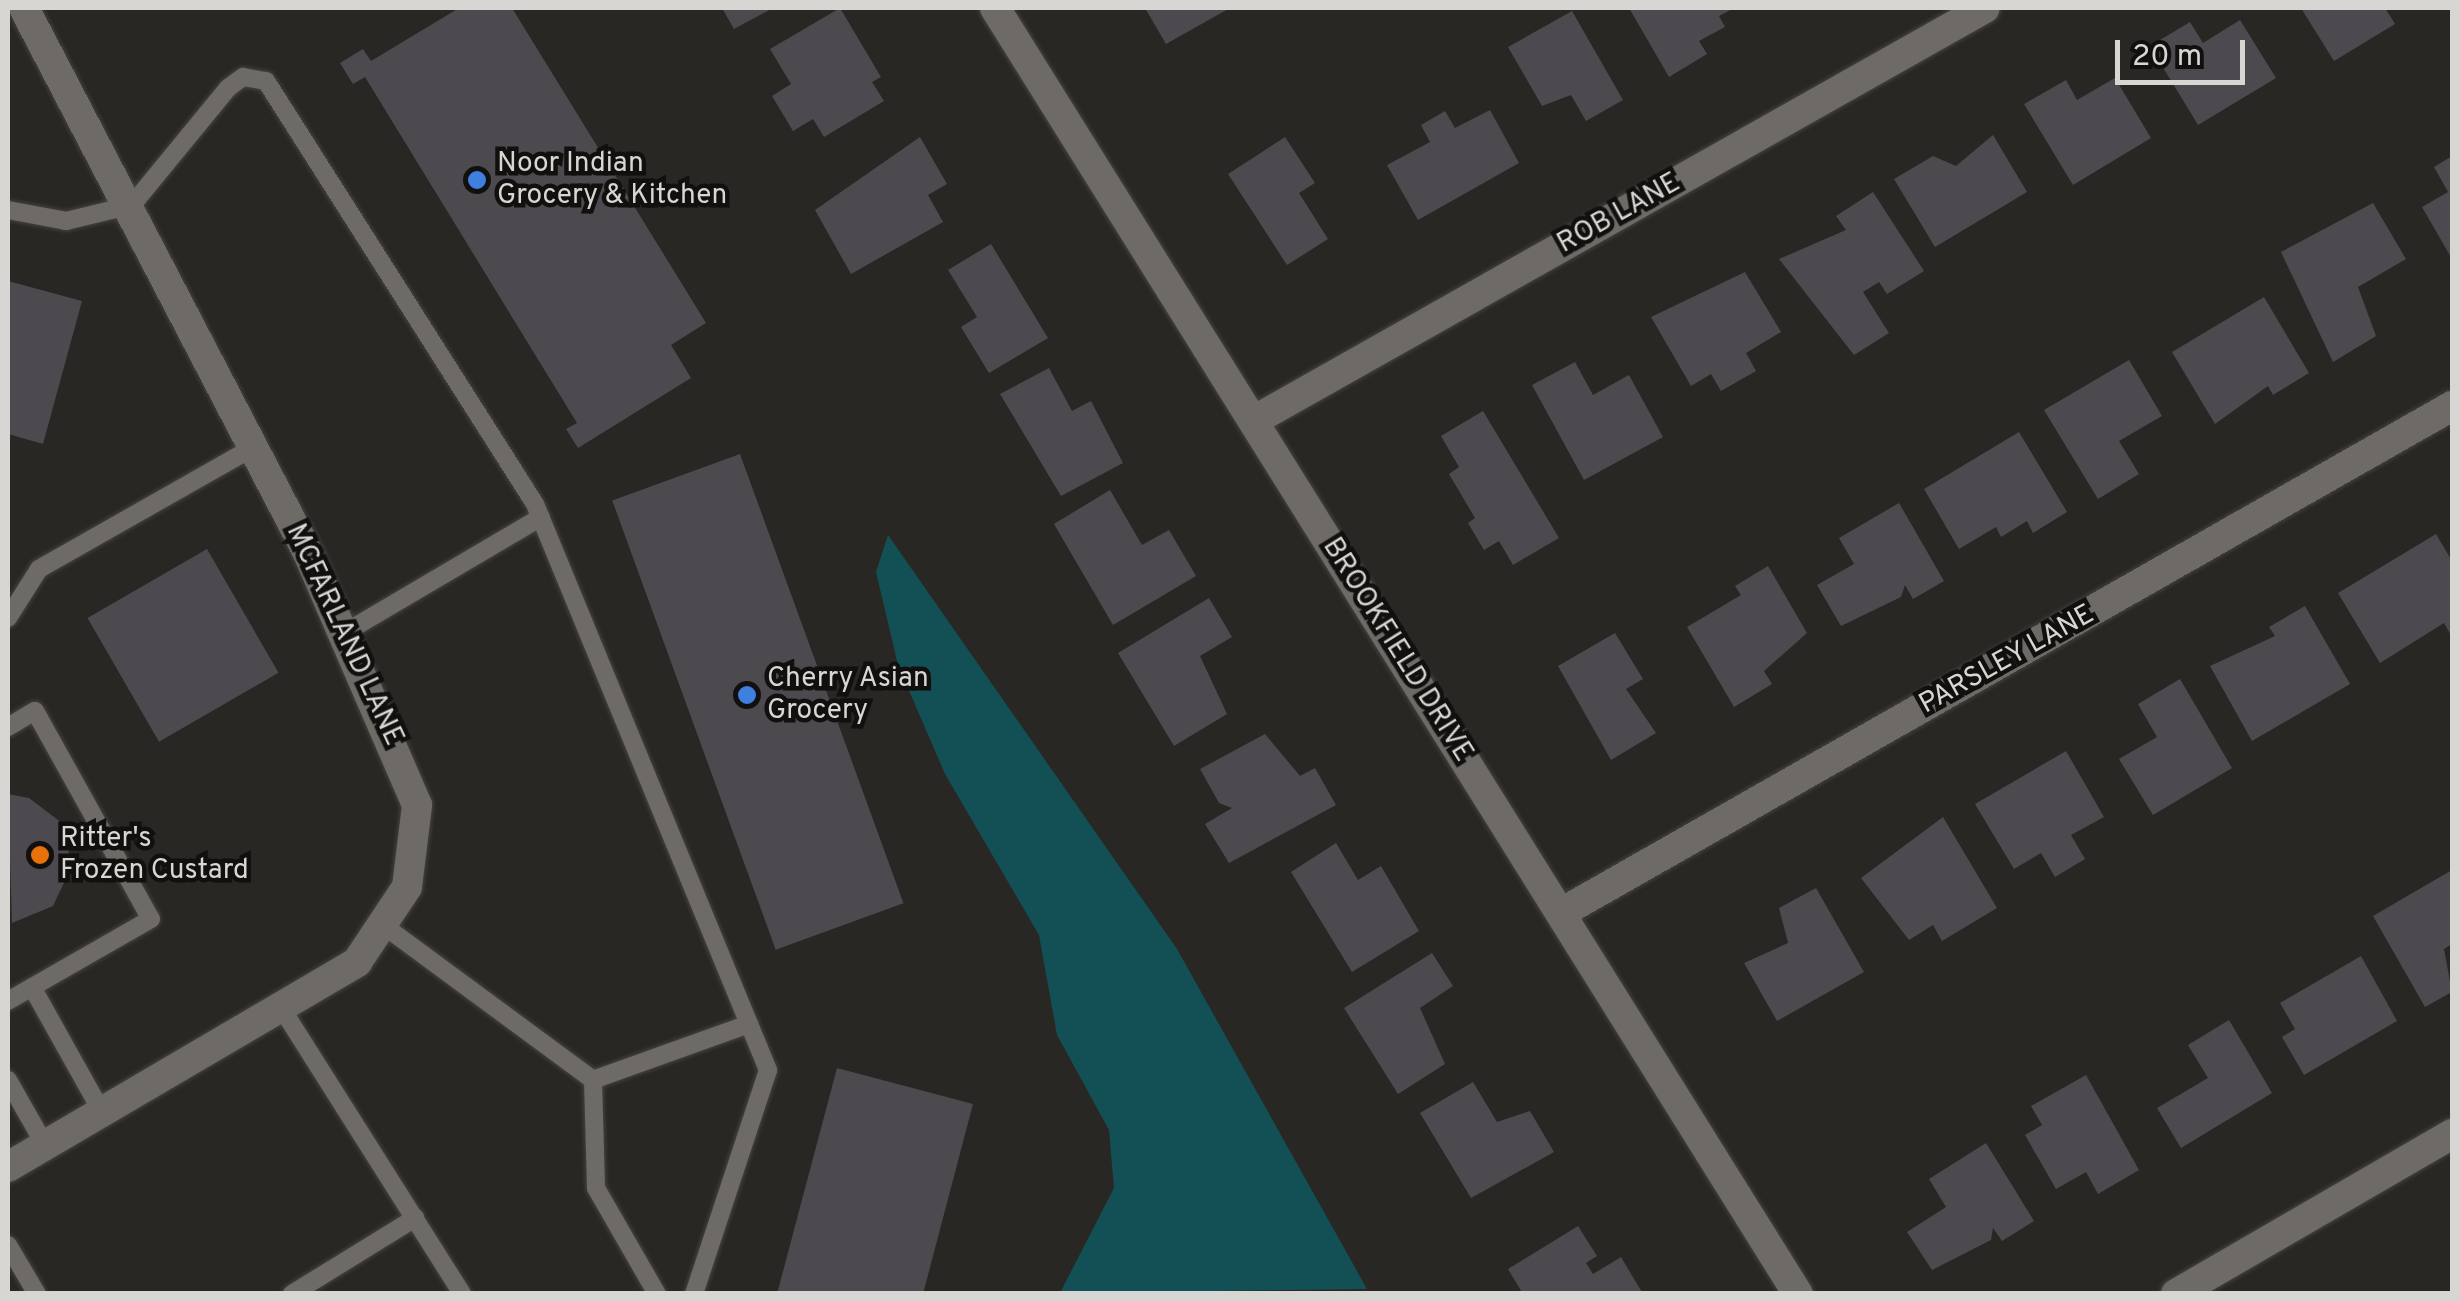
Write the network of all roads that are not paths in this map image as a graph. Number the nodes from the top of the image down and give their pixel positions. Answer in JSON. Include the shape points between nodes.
{"nodes":[{"id":1,"x":24,"y":8,"type":"edge"},
{"id":2,"x":995,"y":8,"type":"edge"},
{"id":3,"x":1985,"y":8,"type":"edge"},
{"id":4,"x":132,"y":205,"type":"junction"},
{"id":5,"x":8,"y":210,"type":"edge"},
{"id":6,"x":2452,"y":406,"type":"edge"},
{"id":7,"x":1253,"y":421,"type":"junction"},
{"id":8,"x":254,"y":447,"type":"junction"},
{"id":9,"x":540,"y":517,"type":"junction"},
{"id":10,"x":8,"y":618,"type":"edge"},
{"id":11,"x":346,"y":632,"type":"junction"},
{"id":12,"x":8,"y":727,"type":"edge"},
{"id":13,"x":1561,"y":913,"type":"junction"},
{"id":14,"x":388,"y":928,"type":"junction"},
{"id":15,"x":32,"y":988,"type":"junction"},
{"id":16,"x":8,"y":1001,"type":"edge"},
{"id":17,"x":284,"y":1012,"type":"junction"},
{"id":18,"x":749,"y":1024,"type":"junction"},
{"id":19,"x":8,"y":1080,"type":"edge"},
{"id":20,"x":594,"y":1080,"type":"junction"},
{"id":21,"x":102,"y":1112,"type":"junction"},
{"id":22,"x":2452,"y":1134,"type":"edge"},
{"id":23,"x":45,"y":1145,"type":"junction"},
{"id":24,"x":8,"y":1167,"type":"edge"},
{"id":25,"x":414,"y":1218,"type":"junction"},
{"id":26,"x":8,"y":1245,"type":"edge"},
{"id":27,"x":37,"y":1294,"type":"edge"},
{"id":28,"x":292,"y":1294,"type":"edge"},
{"id":29,"x":462,"y":1294,"type":"edge"},
{"id":30,"x":657,"y":1294,"type":"edge"},
{"id":31,"x":694,"y":1294,"type":"edge"},
{"id":32,"x":1798,"y":1294,"type":"edge"},
{"id":33,"x":2176,"y":1294,"type":"edge"}],
"edges":[{"from":1,"to":4,"type":"street","name":"MCFARLAND LANE"},
{"from":2,"to":7,"type":"street","name":"BROOKFIELD DRIVE"},
{"from":3,"to":7,"type":"street","name":"ROB LANE"},
{"from":4,"to":5,"type":"lane","via":[[66,221]]},
{"from":4,"to":8,"type":"street","name":"MCFARLAND LANE"},
{"from":4,"to":9,"type":"lane","via":[[228,88],[243,77],[266,81]]},
{"from":6,"to":13,"type":"street","name":"PARSLEY LANE"},
{"from":7,"to":13,"type":"street","name":"BROOKFIELD DRIVE"},
{"from":8,"to":10,"type":"lane","via":[[39,569]]},
{"from":8,"to":11,"type":"street","name":"MCFARLAND LANE"},
{"from":9,"to":11,"type":"lane"},
{"from":9,"to":18,"type":"lane"},
{"from":11,"to":14,"type":"street","name":"MCFARLAND LANE","via":[[418,806],[408,887]]},
{"from":12,"to":15,"type":"lane","via":[[36,711],[150,919]]},
{"from":13,"to":32,"type":"street","name":"BROOKFIELD DRIVE"},
{"from":14,"to":17,"type":"street","name":"MCFARLAND LANE","via":[[357,962]]},
{"from":14,"to":20,"type":"lane"},
{"from":15,"to":16,"type":"lane"},
{"from":15,"to":21,"type":"lane"},
{"from":17,"to":21,"type":"street","name":"MCFARLAND LANE"},
{"from":17,"to":25,"type":"lane"},
{"from":18,"to":20,"type":"lane"},
{"from":18,"to":31,"type":"lane","via":[[768,1070]]},
{"from":19,"to":23,"type":"lane"},
{"from":20,"to":30,"type":"lane","via":[[596,1188]]},
{"from":21,"to":23,"type":"street","name":"MCFARLAND LANE"},
{"from":22,"to":33,"type":"street"},
{"from":23,"to":24,"type":"street","name":"MCFARLAND LANE"},
{"from":25,"to":28,"type":"lane"},
{"from":25,"to":29,"type":"lane"},
{"from":26,"to":27,"type":"lane"}]}
